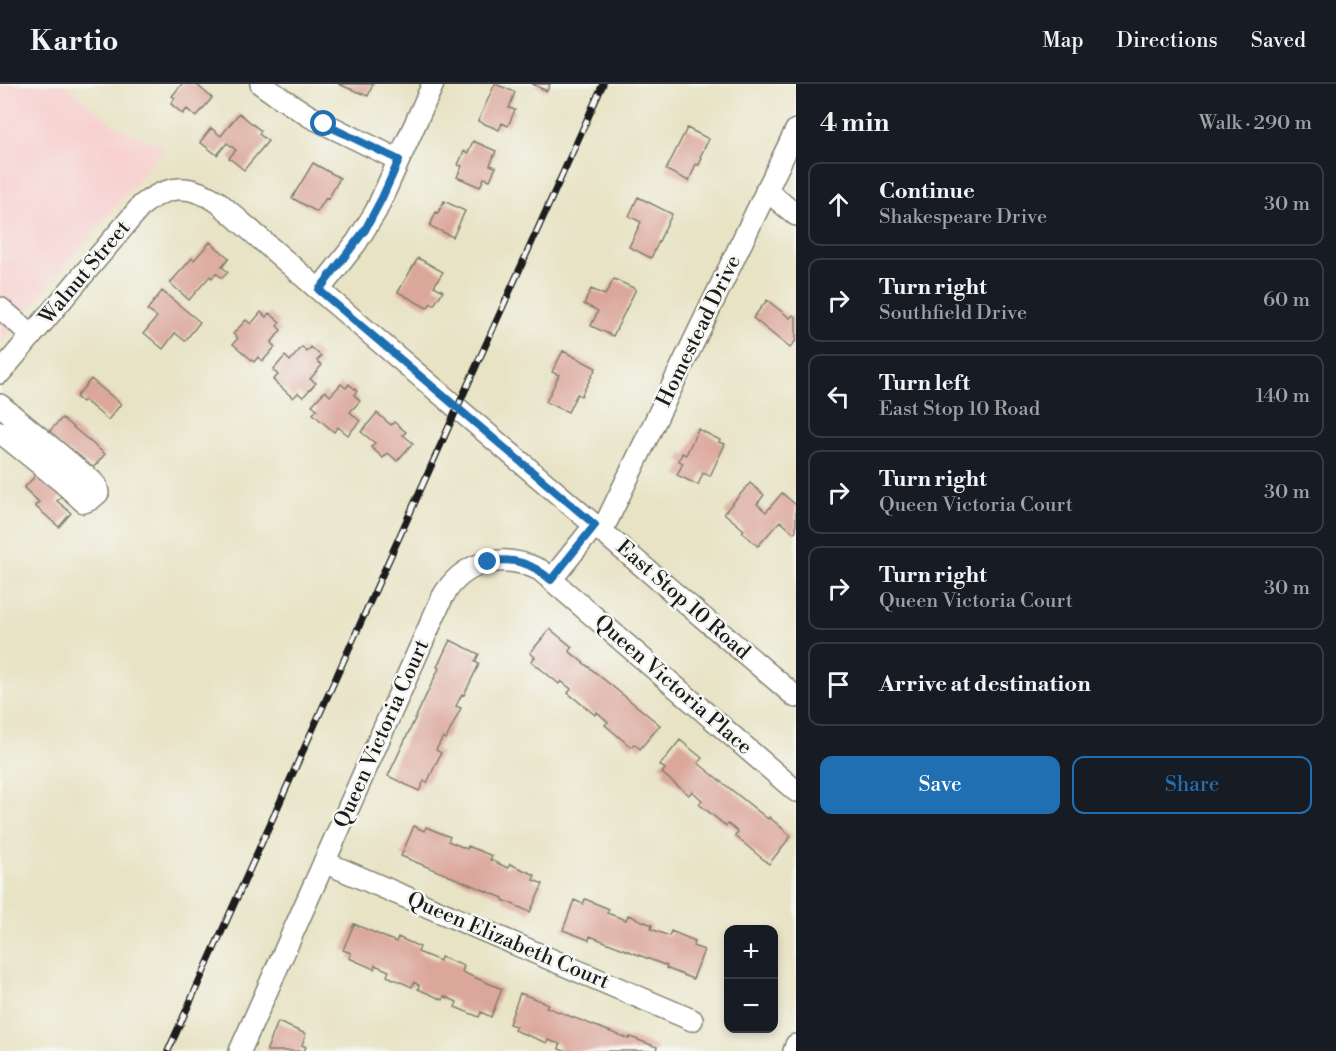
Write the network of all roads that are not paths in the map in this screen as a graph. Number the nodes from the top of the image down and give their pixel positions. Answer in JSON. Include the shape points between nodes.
{"nodes":[{"id":1,"x":261,"y":84,"type":"edge"},
{"id":2,"x":433,"y":84,"type":"edge"},
{"id":3,"x":796,"y":130,"type":"edge"},
{"id":4,"x":399,"y":160,"type":"junction"},
{"id":5,"x":180,"y":188,"type":"joint"},
{"id":6,"x":766,"y":190,"type":"junction"},
{"id":7,"x":796,"y":215,"type":"edge"},
{"id":8,"x":319,"y":290,"type":"junction"},
{"id":9,"x":0,"y":308,"type":"edge"},
{"id":10,"x":32,"y":335,"type":"junction"},
{"id":11,"x":0,"y":373,"type":"edge"},
{"id":12,"x":0,"y":405,"type":"edge"},
{"id":13,"x":0,"y":432,"type":"edge"},
{"id":14,"x":599,"y":528,"type":"junction"},
{"id":15,"x":551,"y":580,"type":"junction"},
{"id":16,"x":796,"y":697,"type":"edge"},
{"id":17,"x":796,"y":791,"type":"edge"},
{"id":18,"x":324,"y":862,"type":"junction"},
{"id":19,"x":692,"y":1020,"type":"dead end"},
{"id":20,"x":796,"y":1045,"type":"edge"},
{"id":21,"x":240,"y":1051,"type":"edge"},
{"id":22,"x":794,"y":1051,"type":"edge"}],
"edges":[{"from":1,"to":4,"type":"street","via":[[309,116]]},
{"from":2,"to":4,"type":"street"},
{"from":3,"to":6,"type":"street","name":"Homestead Drive"},
{"from":4,"to":8,"type":"street","via":[[365,230]]},
{"from":5,"to":8,"type":"street","name":"East Stop 10 Road","via":[[206,194],[218,202]]},
{"from":5,"to":10,"type":"street","name":"Walnut Street","via":[[160,193],[142,205]]},
{"from":6,"to":7,"type":"street"},
{"from":6,"to":14,"type":"street","name":"Homestead Drive"},
{"from":8,"to":14,"type":"street","name":"East Stop 10 Road"},
{"from":9,"to":10,"type":"street"},
{"from":10,"to":11,"type":"street","name":"Walnut Street"},
{"from":12,"to":13,"type":"street","via":[[92,481],[98,493],[84,502]]},
{"from":14,"to":15,"type":"street"},
{"from":14,"to":16,"type":"street","name":"East Stop 10 Road"},
{"from":15,"to":17,"type":"street","name":"Queen Victoria Place"},
{"from":15,"to":18,"type":"street","name":"Queen Victoria Court","via":[[527,564],[507,560],[479,564],[452,583]]},
{"from":18,"to":19,"type":"street","name":"Queen Elizabeth Court"},
{"from":18,"to":21,"type":"street","name":"Queen Victoria Court"},
{"from":20,"to":22,"type":"street"}]}
